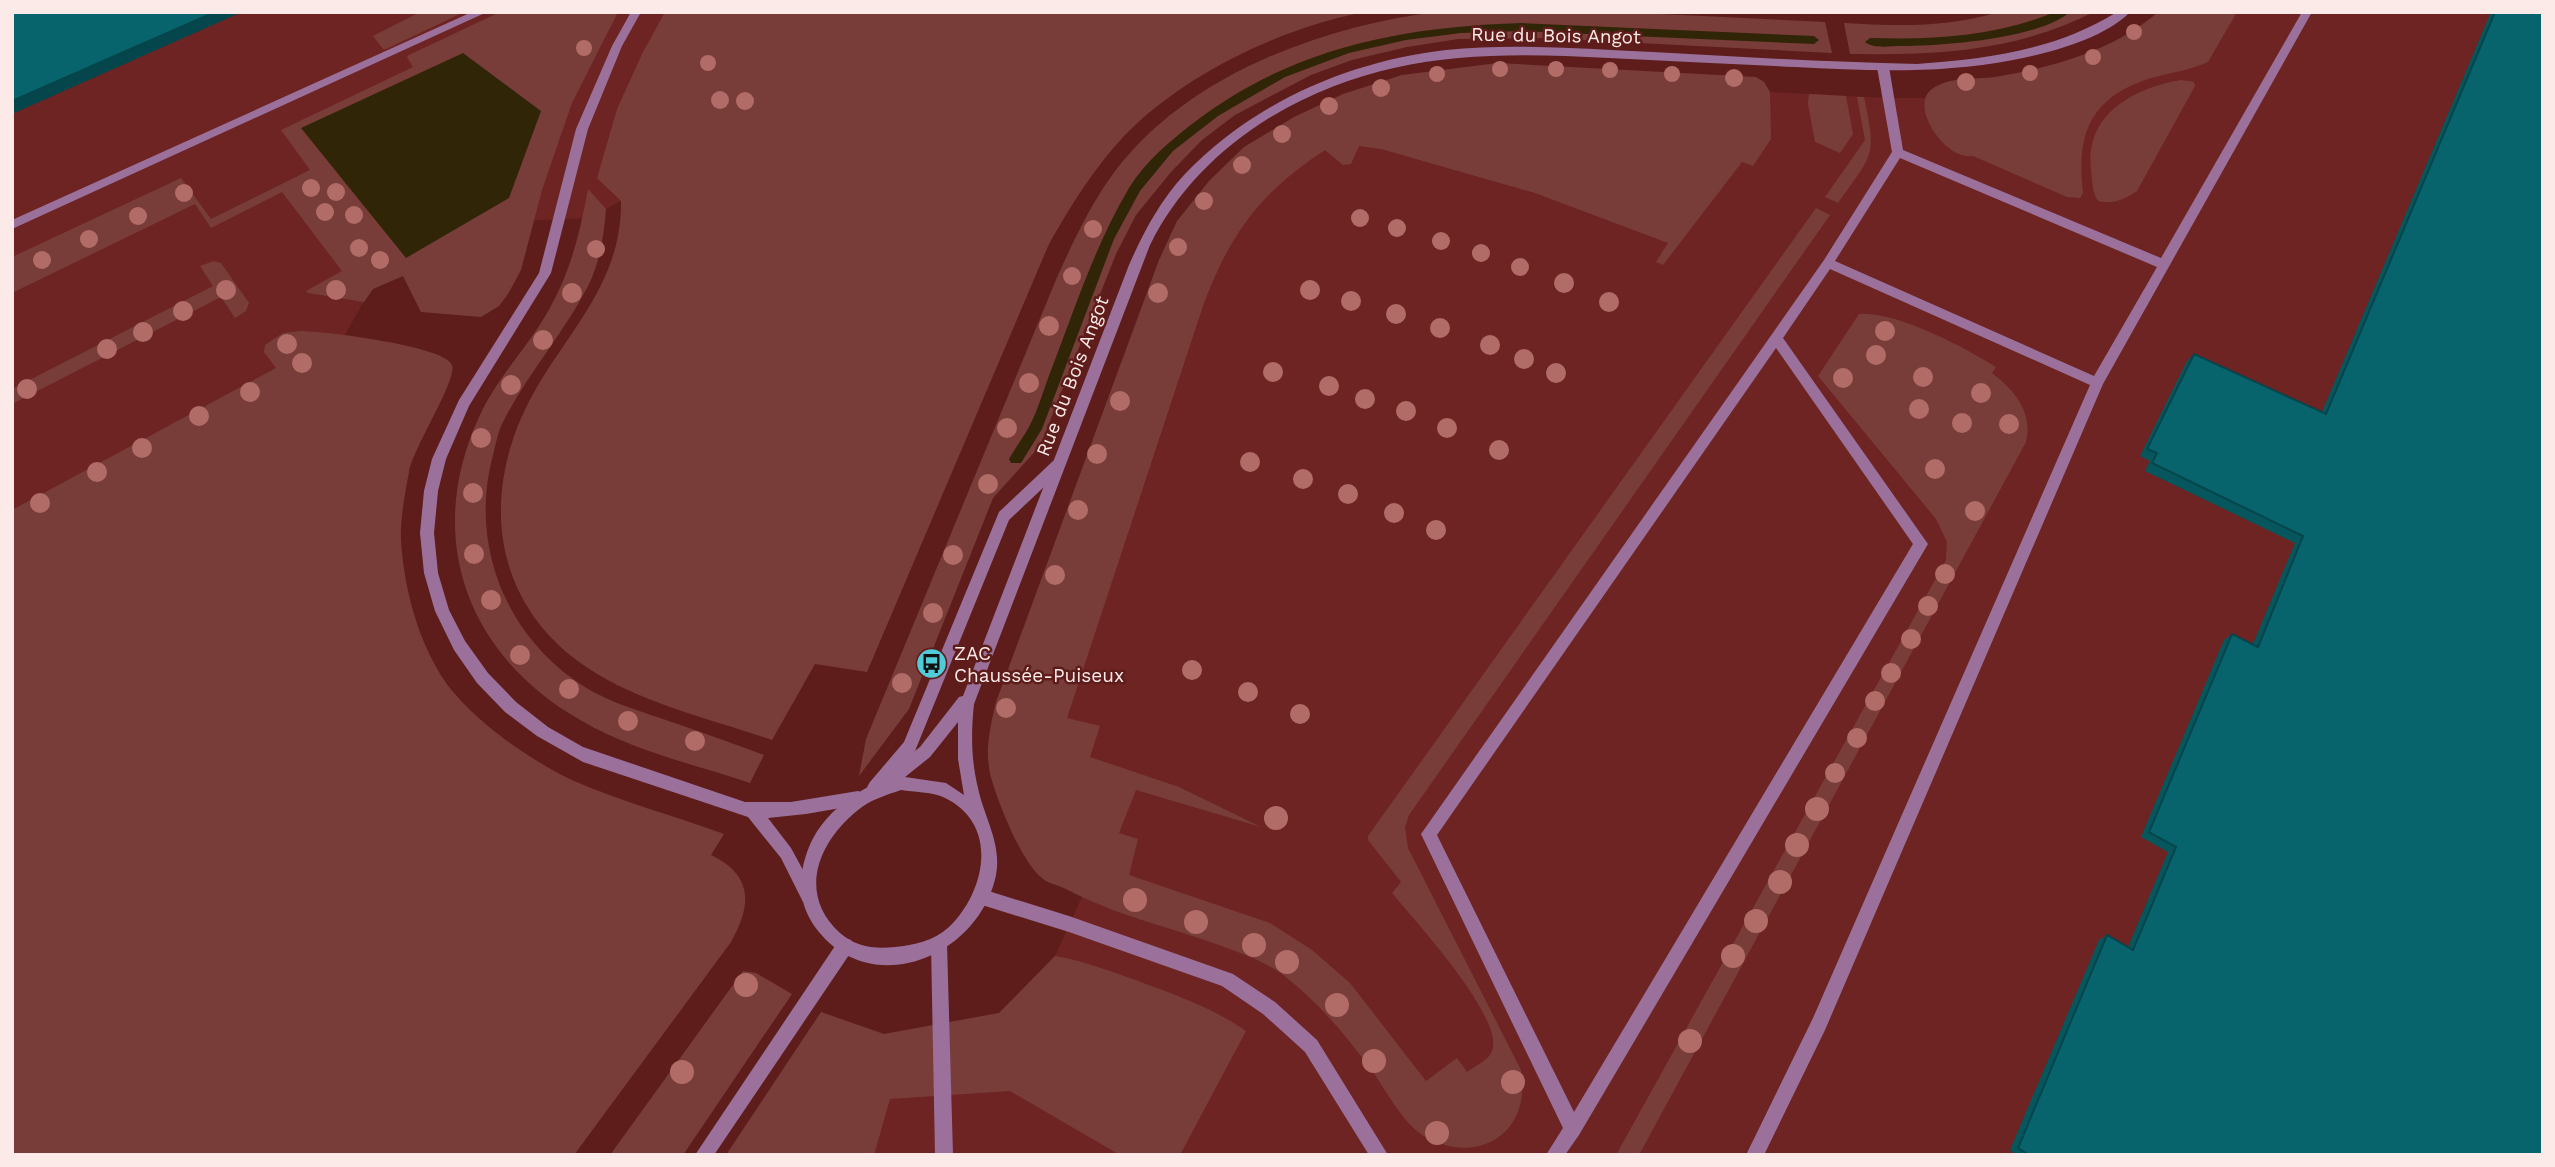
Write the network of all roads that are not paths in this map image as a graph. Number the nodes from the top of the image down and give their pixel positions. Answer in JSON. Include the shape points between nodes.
{"nodes":[{"id":1,"x":482,"y":12,"type":"edge"},
{"id":2,"x":636,"y":12,"type":"edge"},
{"id":3,"x":2125,"y":12,"type":"edge"},
{"id":4,"x":2307,"y":12,"type":"edge"},
{"id":5,"x":1883,"y":67,"type":"junction"},
{"id":6,"x":1898,"y":152,"type":"junction"},
{"id":7,"x":12,"y":225,"type":"edge"},
{"id":8,"x":1828,"y":263,"type":"junction"},
{"id":9,"x":2165,"y":265,"type":"junction"},
{"id":10,"x":1775,"y":337,"type":"junction"},
{"id":11,"x":2097,"y":383,"type":"junction"},
{"id":12,"x":1058,"y":465,"type":"junction"},
{"id":13,"x":971,"y":688,"type":"junction"},
{"id":14,"x":865,"y":795,"type":"junction"},
{"id":15,"x":753,"y":811,"type":"junction"},
{"id":16,"x":977,"y":813,"type":"junction"},
{"id":17,"x":982,"y":897,"type":"junction"},
{"id":18,"x":811,"y":904,"type":"junction"},
{"id":19,"x":939,"y":944,"type":"junction"},
{"id":20,"x":845,"y":946,"type":"junction"},
{"id":21,"x":1573,"y":1129,"type":"junction"},
{"id":22,"x":704,"y":1155,"type":"edge"},
{"id":23,"x":944,"y":1155,"type":"edge"},
{"id":24,"x":1379,"y":1155,"type":"edge"},
{"id":25,"x":1555,"y":1155,"type":"edge"},
{"id":26,"x":1755,"y":1155,"type":"edge"}],
"edges":[{"from":1,"to":7,"type":"street"},
{"from":2,"to":15,"type":"street","via":[[582,129],[545,273],[466,396],[446,436],[430,495],[428,540],[434,584],[460,650],[482,681],[542,733],[580,754]]},
{"from":3,"to":5,"type":"street","name":"Rue du Bois Angot","via":[[2089,32],[2004,59]]},
{"from":4,"to":9,"type":"street"},
{"from":5,"to":6,"type":"street"},
{"from":5,"to":12,"type":"street","name":"Rue du Bois Angot","via":[[1489,51],[1406,61],[1300,96],[1223,145],[1162,212],[1135,264]]},
{"from":6,"to":8,"type":"street"},
{"from":6,"to":9,"type":"street"},
{"from":8,"to":10,"type":"street"},
{"from":8,"to":11,"type":"street"},
{"from":9,"to":11,"type":"street"},
{"from":10,"to":21,"type":"street","via":[[1429,834]]},
{"from":10,"to":21,"type":"street","via":[[1921,544]]},
{"from":11,"to":26,"type":"street","via":[[1819,1024]]},
{"from":12,"to":13,"type":"street","name":"Rue du Bois Angot"},
{"from":12,"to":14,"type":"street","via":[[1004,516],[910,746]]},
{"from":13,"to":14,"type":"street","name":"Rue du Bois Angot","via":[[952,721],[925,752]]},
{"from":13,"to":16,"type":"street","name":"Rue du Bois Angot","via":[[964,747]]},
{"from":14,"to":15,"type":"street"},
{"from":14,"to":16,"type":"street","via":[[901,783],[931,784],[957,795]]},
{"from":14,"to":18,"type":"street","via":[[834,818],[817,845],[809,874]]},
{"from":15,"to":18,"type":"street","via":[[786,853]]},
{"from":16,"to":17,"type":"street","via":[[991,853]]},
{"from":17,"to":19,"type":"street","via":[[964,924]]},
{"from":17,"to":24,"type":"street","via":[[1227,980],[1311,1046]]},
{"from":18,"to":20,"type":"street","via":[[825,929]]},
{"from":19,"to":20,"type":"street","via":[[891,958],[860,954]]},
{"from":19,"to":23,"type":"street"},
{"from":20,"to":22,"type":"street"},
{"from":21,"to":25,"type":"street"}]}
